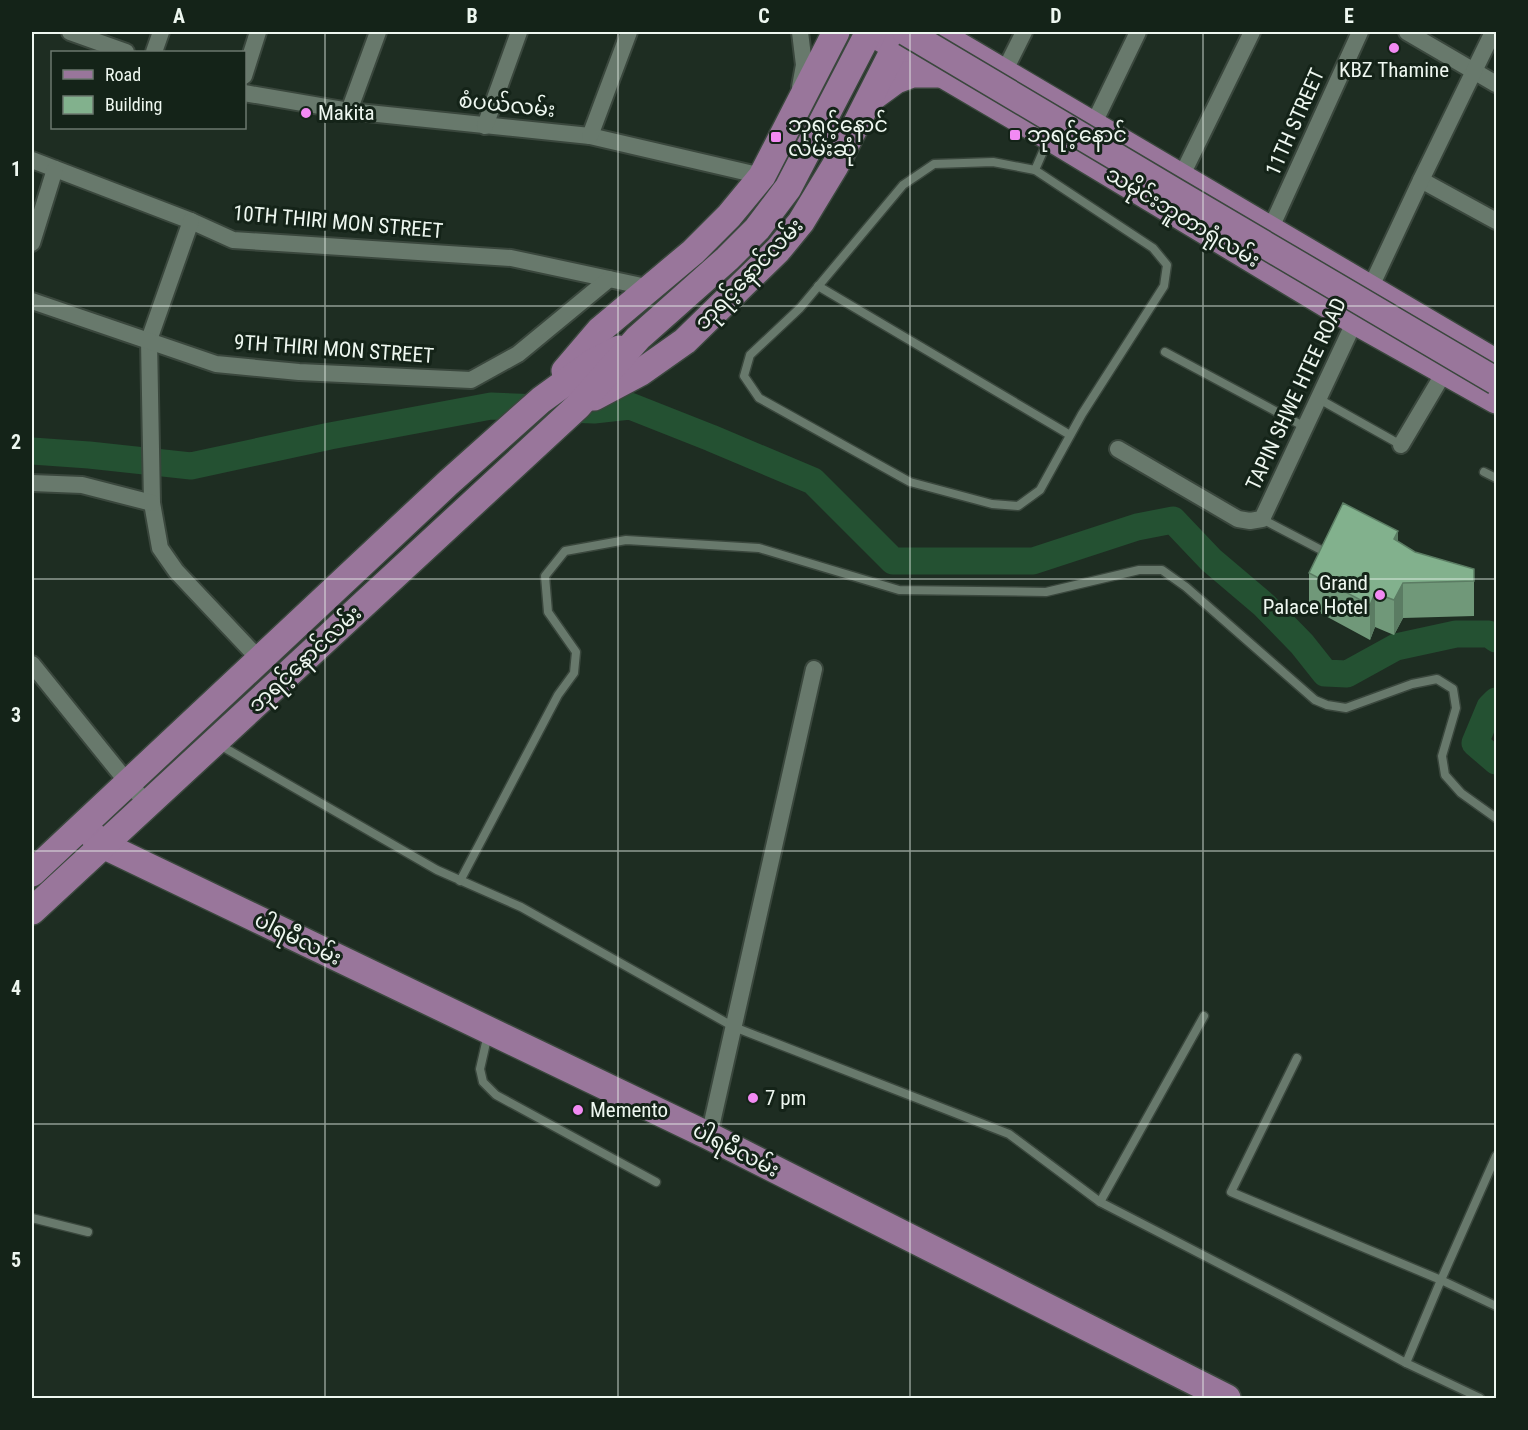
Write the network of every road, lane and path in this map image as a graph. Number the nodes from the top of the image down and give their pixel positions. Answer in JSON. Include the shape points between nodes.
{"nodes":[{"id":1,"x":70,"y":32,"type":"edge"},
{"id":2,"x":161,"y":32,"type":"edge"},
{"id":3,"x":258,"y":32,"type":"edge"},
{"id":4,"x":378,"y":32,"type":"edge"},
{"id":5,"x":519,"y":32,"type":"edge"},
{"id":6,"x":629,"y":32,"type":"edge"},
{"id":7,"x":800,"y":32,"type":"edge"},
{"id":8,"x":818,"y":32,"type":"edge"},
{"id":9,"x":836,"y":32,"type":"edge"},
{"id":10,"x":870,"y":32,"type":"edge"},
{"id":11,"x":935,"y":32,"type":"edge"},
{"id":12,"x":1024,"y":32,"type":"edge"},
{"id":13,"x":1138,"y":32,"type":"edge"},
{"id":14,"x":1252,"y":32,"type":"edge"},
{"id":15,"x":1360,"y":32,"type":"edge"},
{"id":16,"x":1407,"y":32,"type":"edge"},
{"id":17,"x":1493,"y":32,"type":"edge"},
{"id":18,"x":902,"y":36,"type":"edge"},
{"id":19,"x":123,"y":51,"type":"edge"},
{"id":20,"x":154,"y":51,"type":"edge"},
{"id":21,"x":246,"y":70,"type":"edge"},
{"id":22,"x":1475,"y":71,"type":"junction"},
{"id":23,"x":1004,"y":72,"type":"junction"},
{"id":24,"x":814,"y":73,"type":"junction"},
{"id":25,"x":943,"y":74,"type":"junction"},
{"id":26,"x":1497,"y":84,"type":"edge"},
{"id":27,"x":246,"y":93,"type":"edge"},
{"id":28,"x":869,"y":100,"type":"junction"},
{"id":29,"x":797,"y":108,"type":"junction"},
{"id":30,"x":349,"y":111,"type":"junction"},
{"id":31,"x":1093,"y":125,"type":"junction"},
{"id":32,"x":485,"y":126,"type":"junction"},
{"id":33,"x":590,"y":136,"type":"junction"},
{"id":34,"x":1050,"y":137,"type":"junction"},
{"id":35,"x":32,"y":160,"type":"edge"},
{"id":36,"x":55,"y":169,"type":"junction"},
{"id":37,"x":1035,"y":170,"type":"junction"},
{"id":38,"x":1176,"y":175,"type":"junction"},
{"id":39,"x":762,"y":176,"type":"junction"},
{"id":40,"x":1421,"y":180,"type":"junction"},
{"id":41,"x":1155,"y":201,"type":"junction"},
{"id":42,"x":191,"y":221,"type":"junction"},
{"id":43,"x":1497,"y":221,"type":"edge"},
{"id":44,"x":1270,"y":230,"type":"junction"},
{"id":45,"x":32,"y":243,"type":"edge"},
{"id":46,"x":609,"y":279,"type":"junction"},
{"id":47,"x":818,"y":286,"type":"junction"},
{"id":48,"x":651,"y":288,"type":"junction"},
{"id":49,"x":1371,"y":289,"type":"junction"},
{"id":50,"x":32,"y":301,"type":"edge"},
{"id":51,"x":1355,"y":321,"type":"junction"},
{"id":52,"x":638,"y":338,"type":"junction"},
{"id":53,"x":149,"y":340,"type":"junction"},
{"id":54,"x":1165,"y":352,"type":"dead end"},
{"id":55,"x":1497,"y":363,"type":"edge"},
{"id":56,"x":1445,"y":371,"type":"junction"},
{"id":57,"x":1497,"y":381,"type":"edge"},
{"id":58,"x":541,"y":399,"type":"junction"},
{"id":59,"x":1319,"y":399,"type":"junction"},
{"id":60,"x":1497,"y":400,"type":"edge"},
{"id":61,"x":578,"y":406,"type":"junction"},
{"id":62,"x":1305,"y":427,"type":"junction"},
{"id":63,"x":1070,"y":435,"type":"junction"},
{"id":64,"x":1401,"y":445,"type":"joint"},
{"id":65,"x":1118,"y":449,"type":"dead end"},
{"id":66,"x":1484,"y":472,"type":"dead end"},
{"id":67,"x":1497,"y":478,"type":"edge"},
{"id":68,"x":32,"y":483,"type":"edge"},
{"id":69,"x":152,"y":503,"type":"junction"},
{"id":70,"x":1262,"y":519,"type":"junction"},
{"id":71,"x":1325,"y":552,"type":"edge"},
{"id":72,"x":259,"y":659,"type":"junction"},
{"id":73,"x":32,"y":664,"type":"edge"},
{"id":74,"x":814,"y":669,"type":"dead end"},
{"id":75,"x":184,"y":730,"type":"junction"},
{"id":76,"x":209,"y":747,"type":"junction"},
{"id":77,"x":128,"y":783,"type":"junction"},
{"id":78,"x":148,"y":804,"type":"junction"},
{"id":79,"x":1497,"y":818,"type":"edge"},
{"id":80,"x":83,"y":826,"type":"junction"},
{"id":81,"x":103,"y":845,"type":"junction"},
{"id":82,"x":41,"y":876,"type":"edge"},
{"id":83,"x":460,"y":881,"type":"junction"},
{"id":84,"x":32,"y":911,"type":"edge"},
{"id":85,"x":1204,"y":1016,"type":"dead end"},
{"id":86,"x":734,"y":1027,"type":"junction"},
{"id":87,"x":489,"y":1030,"type":"junction"},
{"id":88,"x":1297,"y":1058,"type":"dead end"},
{"id":89,"x":709,"y":1136,"type":"junction"},
{"id":90,"x":1497,"y":1156,"type":"edge"},
{"id":91,"x":656,"y":1182,"type":"dead end"},
{"id":92,"x":1100,"y":1202,"type":"junction"},
{"id":93,"x":32,"y":1218,"type":"edge"},
{"id":94,"x":88,"y":1232,"type":"dead end"},
{"id":95,"x":1441,"y":1280,"type":"junction"},
{"id":96,"x":1497,"y":1306,"type":"edge"},
{"id":97,"x":1406,"y":1363,"type":"junction"},
{"id":98,"x":1211,"y":1393,"type":"edge"},
{"id":99,"x":1480,"y":1398,"type":"edge"}],
"edges":[{"from":1,"to":19,"type":"street"},
{"from":2,"to":20,"type":"street"},
{"from":3,"to":21,"type":"street"},
{"from":4,"to":30,"type":"street"},
{"from":5,"to":32,"type":"street"},
{"from":6,"to":33,"type":"street"},
{"from":7,"to":29,"type":"street","via":[[804,65]]},
{"from":8,"to":24,"type":"main road"},
{"from":9,"to":24,"type":"main road","name":"ဘုရင့်နောင်လမ်း"},
{"from":10,"to":18,"type":"main road","name":"သမိုင်းဘူတာရုံလမ်း"},
{"from":10,"to":52,"type":"main road","name":"ဘုရင့်နောင်လမ်း","via":[[788,188],[757,229]]},
{"from":11,"to":23,"type":"main road","name":"သမိုင်းဘူတာရုံလမ်း"},
{"from":12,"to":23,"type":"street"},
{"from":13,"to":31,"type":"street"},
{"from":14,"to":38,"type":"street"},
{"from":15,"to":44,"type":"street","name":"11TH STREET"},
{"from":16,"to":22,"type":"street"},
{"from":17,"to":22,"type":"street","name":"TAPIN SHWE HTEE ROAD"},
{"from":18,"to":25,"type":"main road","name":"သမိုင်းဘူတာရုံလမ်း"},
{"from":18,"to":28,"type":"main road","name":"ဘုရင့်နောင်လမ်း"},
{"from":18,"to":57,"type":"main road","bridge":true},
{"from":22,"to":26,"type":"street"},
{"from":22,"to":40,"type":"street","name":"TAPIN SHWE HTEE ROAD"},
{"from":23,"to":31,"type":"main road","name":"သမိုင်းဘူတာရုံလမ်း"},
{"from":24,"to":29,"type":"main road","name":"ဘုရင့်နောင်လမ်း"},
{"from":25,"to":28,"type":"main road","via":[[912,74],[896,80]]},
{"from":25,"to":34,"type":"main road","name":"သမိုင်းဘူတာရုံလမ်း"},
{"from":27,"to":30,"type":"street","name":"စံပယ်လမ်း"},
{"from":28,"to":61,"type":"main road","name":"ဘုရင့်နောင်လမ်း","via":[[835,166],[801,222],[778,250],[685,341],[641,372]]},
{"from":29,"to":39,"type":"main road","name":"ဘုရင့်နောင်လမ်း"},
{"from":30,"to":32,"type":"street","name":"စံပယ်လမ်း"},
{"from":31,"to":38,"type":"main road","name":"သမိုင်းဘူတာရုံလမ်း"},
{"from":32,"to":33,"type":"street","name":"စံပယ်လမ်း"},
{"from":33,"to":39,"type":"street","name":"စံပယ်လမ်း"},
{"from":34,"to":37,"type":"lane"},
{"from":34,"to":41,"type":"main road","name":"သမိုင်းဘူတာရုံလမ်း"},
{"from":35,"to":36,"type":"street","name":"10TH THIRI MON STREET"},
{"from":36,"to":42,"type":"street","name":"10TH THIRI MON STREET"},
{"from":36,"to":45,"type":"street"},
{"from":37,"to":47,"type":"lane","via":[[993,162],[934,164],[903,185]]},
{"from":37,"to":63,"type":"lane","via":[[1153,248],[1167,265],[1164,286]]},
{"from":38,"to":41,"type":"main road"},
{"from":38,"to":44,"type":"main road","name":"သမိုင်းဘူတာရုံလမ်း"},
{"from":39,"to":48,"type":"main road","name":"ဘုရင့်နောင်လမ်း","via":[[729,216]]},
{"from":40,"to":43,"type":"street"},
{"from":40,"to":49,"type":"street","name":"TAPIN SHWE HTEE ROAD"},
{"from":41,"to":51,"type":"main road","name":"သမိုင်းဘူတာရုံလမ်း"},
{"from":42,"to":46,"type":"street","name":"10TH THIRI MON STREET","via":[[233,240],[511,258]]},
{"from":42,"to":53,"type":"street"},
{"from":44,"to":49,"type":"main road","name":"သမိုင်းဘူတာရုံလမ်း"},
{"from":46,"to":48,"type":"street","name":"10TH THIRI MON STREET"},
{"from":46,"to":53,"type":"street","name":"9TH THIRI MON STREET","via":[[518,354],[471,380],[216,364]]},
{"from":47,"to":63,"type":"lane"},
{"from":47,"to":63,"type":"lane","via":[[750,355],[744,376],[759,398],[910,482],[992,504],[1018,506],[1040,490]]},
{"from":48,"to":58,"type":"main road","name":"ဘုရင့်နောင်လမ်း","via":[[600,330]]},
{"from":49,"to":51,"type":"street","name":"TAPIN SHWE HTEE ROAD"},
{"from":49,"to":55,"type":"main road","name":"သမိုင်းဘူတာရုံလမ်း"},
{"from":50,"to":53,"type":"street","name":"9TH THIRI MON STREET"},
{"from":51,"to":56,"type":"main road","name":"သမိုင်းဘူတာရုံလမ်း"},
{"from":51,"to":59,"type":"street","name":"TAPIN SHWE HTEE ROAD"},
{"from":52,"to":58,"type":"main road","name":"ဘုရင့်နောင်လမ်း","via":[[592,363]]},
{"from":52,"to":61,"type":"main road","name":"ဘုရင့်နောင်လမ်း"},
{"from":53,"to":69,"type":"street"},
{"from":54,"to":62,"type":"lane"},
{"from":56,"to":60,"type":"main road","name":"သမိုင်းဘူတာရုံလမ်း"},
{"from":56,"to":64,"type":"street"},
{"from":58,"to":72,"type":"main road","name":"ဘုရင့်နောင်လမ်း"},
{"from":59,"to":62,"type":"street","name":"TAPIN SHWE HTEE ROAD"},
{"from":59,"to":64,"type":"lane"},
{"from":61,"to":76,"type":"main road","name":"ဘုရင့်နောင်လမ်း"},
{"from":62,"to":70,"type":"street","name":"TAPIN SHWE HTEE ROAD"},
{"from":65,"to":70,"type":"street","via":[[1238,519]]},
{"from":66,"to":67,"type":"lane"},
{"from":68,"to":69,"type":"street","via":[[82,485]]},
{"from":69,"to":72,"type":"street","via":[[160,548],[176,571]]},
{"from":70,"to":71,"type":"lane"},
{"from":72,"to":75,"type":"main road","name":"ဘုရင့်နောင်လမ်း"},
{"from":73,"to":77,"type":"street"},
{"from":74,"to":86,"type":"street"},
{"from":75,"to":76,"type":"main road"},
{"from":75,"to":77,"type":"main road","name":"ဘုရင့်နောင်လမ်း"},
{"from":76,"to":78,"type":"main road","name":"ဘုရင့်နောင်လမ်း"},
{"from":76,"to":83,"type":"lane"},
{"from":77,"to":78,"type":"street"},
{"from":77,"to":80,"type":"main road","name":"ဘုရင့်နောင်လမ်း"},
{"from":78,"to":81,"type":"main road","name":"ဘုရင့်နောင်လမ်း"},
{"from":79,"to":83,"type":"lane","via":[[1461,793],[1445,775],[1442,756],[1456,708],[1453,689],[1437,679],[1346,708],[1327,705],[1315,700],[1162,570],[1139,570],[1046,592],[899,590],[759,548],[626,540],[565,551],[544,576],[548,612],[576,652],[574,673],[558,695]]},
{"from":80,"to":81,"type":"main road","name":"ပါရမီလမ်း"},
{"from":80,"to":82,"type":"main road","name":"ဘုရင့်နောင်လမ်း"},
{"from":81,"to":82,"type":"main road","name":"ဘုရင့်နောင်လမ်း"},
{"from":81,"to":87,"type":"main road","name":"ပါရမီလမ်း"},
{"from":82,"to":84,"type":"main road","name":"ဘုရင့်နောင်လမ်း"},
{"from":83,"to":86,"type":"lane","via":[[521,907]]},
{"from":85,"to":92,"type":"lane"},
{"from":86,"to":89,"type":"street"},
{"from":86,"to":92,"type":"lane","via":[[1009,1134]]},
{"from":87,"to":89,"type":"main road","name":"ပါရမီလမ်း"},
{"from":87,"to":91,"type":"lane","via":[[480,1069],[483,1082],[496,1095]]},
{"from":88,"to":95,"type":"lane","via":[[1230,1192]]},
{"from":89,"to":98,"type":"main road","name":"ပါရမီလမ်း"},
{"from":90,"to":95,"type":"lane"},
{"from":92,"to":97,"type":"lane"},
{"from":93,"to":94,"type":"lane"},
{"from":95,"to":96,"type":"lane"},
{"from":95,"to":97,"type":"lane"},
{"from":97,"to":99,"type":"lane"}]}
